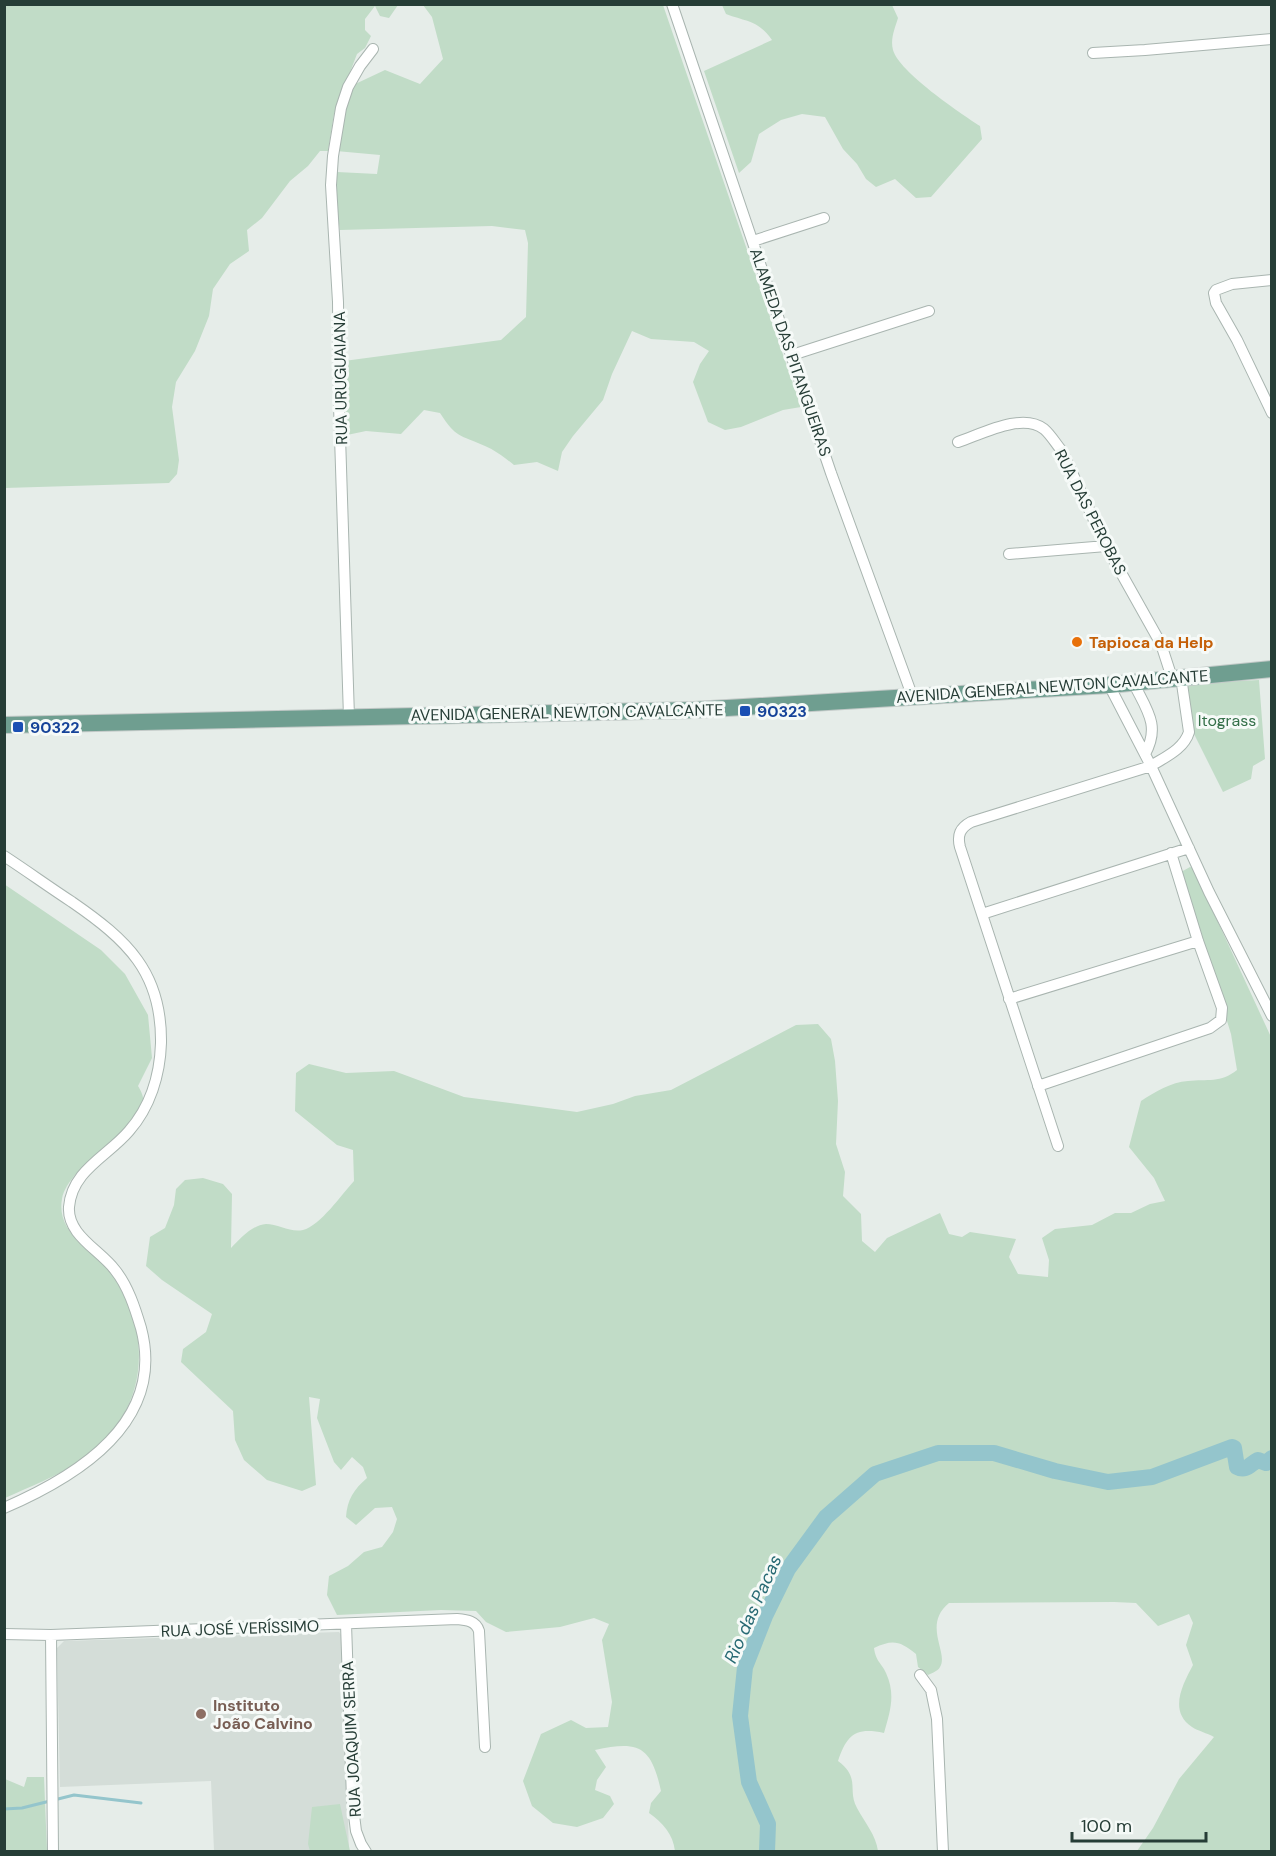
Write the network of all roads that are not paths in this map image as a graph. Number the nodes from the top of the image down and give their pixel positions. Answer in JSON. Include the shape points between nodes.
{"nodes":[{"id":1,"x":672,"y":4,"type":"edge"},
{"id":2,"x":1272,"y":39,"type":"edge"},
{"id":3,"x":373,"y":49,"type":"dead end"},
{"id":4,"x":1093,"y":53,"type":"dead end"},
{"id":5,"x":824,"y":218,"type":"dead end"},
{"id":6,"x":753,"y":241,"type":"junction"},
{"id":7,"x":1272,"y":280,"type":"edge"},
{"id":8,"x":929,"y":312,"type":"dead end"},
{"id":9,"x":792,"y":355,"type":"junction"},
{"id":10,"x":1269,"y":402,"type":"edge"},
{"id":11,"x":1272,"y":413,"type":"edge"},
{"id":12,"x":958,"y":442,"type":"dead end"},
{"id":13,"x":1106,"y":546,"type":"junction"},
{"id":14,"x":1009,"y":554,"type":"dead end"},
{"id":15,"x":1272,"y":669,"type":"edge"},
{"id":16,"x":1176,"y":677,"type":"junction"},
{"id":17,"x":1133,"y":682,"type":"junction"},
{"id":18,"x":1108,"y":685,"type":"junction"},
{"id":19,"x":913,"y":698,"type":"junction"},
{"id":20,"x":349,"y":717,"type":"junction"},
{"id":21,"x":4,"y":725,"type":"edge"},
{"id":22,"x":1145,"y":754,"type":"junction"},
{"id":23,"x":1151,"y":766,"type":"junction"},
{"id":24,"x":1189,"y":848,"type":"junction"},
{"id":25,"x":1171,"y":853,"type":"junction"},
{"id":26,"x":4,"y":856,"type":"edge"},
{"id":27,"x":1195,"y":861,"type":"junction"},
{"id":28,"x":1175,"y":867,"type":"junction"},
{"id":29,"x":982,"y":914,"type":"junction"},
{"id":30,"x":1198,"y":941,"type":"junction"},
{"id":31,"x":1009,"y":999,"type":"junction"},
{"id":32,"x":1272,"y":1016,"type":"edge"},
{"id":33,"x":1038,"y":1086,"type":"junction"},
{"id":34,"x":1058,"y":1146,"type":"dead end"},
{"id":35,"x":4,"y":1508,"type":"edge"},
{"id":36,"x":346,"y":1624,"type":"junction"},
{"id":37,"x":4,"y":1634,"type":"edge"},
{"id":38,"x":51,"y":1635,"type":"junction"},
{"id":39,"x":920,"y":1675,"type":"dead end"},
{"id":40,"x":485,"y":1747,"type":"dead end"},
{"id":41,"x":53,"y":1851,"type":"edge"},
{"id":42,"x":366,"y":1851,"type":"edge"},
{"id":43,"x":943,"y":1851,"type":"edge"}],
"edges":[{"from":1,"to":6,"type":"street","name":"ALAMEDA DAS PITANGUEIRAS"},
{"from":2,"to":4,"type":"street"},
{"from":3,"to":20,"type":"street","name":"RUA URUGUAIANA","via":[[348,87],[341,108],[331,185],[339,314]]},
{"from":5,"to":6,"type":"street"},
{"from":6,"to":9,"type":"street","name":"ALAMEDA DAS PITANGUEIRAS"},
{"from":7,"to":10,"type":"street","via":[[1232,284],[1214,294]]},
{"from":8,"to":9,"type":"street"},
{"from":9,"to":19,"type":"street","name":"ALAMEDA DAS PITANGUEIRAS"},
{"from":10,"to":11,"type":"street"},
{"from":12,"to":13,"type":"street","name":"RUA DAS PEROBAS","via":[[1019,422],[1044,430],[1062,451]]},
{"from":13,"to":14,"type":"street"},
{"from":13,"to":16,"type":"street","name":"RUA DAS PEROBAS"},
{"from":15,"to":16,"type":"main road","name":"AVENIDA GENERAL NEWTON CAVALCANTE"},
{"from":16,"to":17,"type":"main road","name":"AVENIDA GENERAL NEWTON CAVALCANTE"},
{"from":16,"to":23,"type":"street","name":"RUA DAS PEROBAS","via":[[1189,724],[1187,738]]},
{"from":17,"to":18,"type":"main road","name":"AVENIDA GENERAL NEWTON CAVALCANTE"},
{"from":17,"to":22,"type":"street","via":[[1154,730]]},
{"from":18,"to":19,"type":"main road","name":"AVENIDA GENERAL NEWTON CAVALCANTE"},
{"from":18,"to":22,"type":"street"},
{"from":19,"to":20,"type":"main road","name":"AVENIDA GENERAL NEWTON CAVALCANTE","via":[[694,710]]},
{"from":20,"to":21,"type":"main road","name":"AVENIDA GENERAL NEWTON CAVALCANTE"},
{"from":22,"to":23,"type":"street"},
{"from":23,"to":24,"type":"street"},
{"from":23,"to":29,"type":"street","via":[[971,822],[963,828],[959,842]]},
{"from":24,"to":25,"type":"street"},
{"from":24,"to":27,"type":"street"},
{"from":25,"to":28,"type":"street"},
{"from":25,"to":29,"type":"street"},
{"from":26,"to":35,"type":"street","via":[[106,926],[128,946],[152,985],[159,1005],[161,1032],[155,1082],[148,1101],[124,1137],[85,1170],[75,1185],[69,1208],[70,1221],[78,1233],[117,1272],[138,1318],[146,1359],[137,1403],[123,1426],[96,1455]]},
{"from":27,"to":28,"type":"street"},
{"from":27,"to":32,"type":"street"},
{"from":28,"to":30,"type":"street"},
{"from":29,"to":31,"type":"street"},
{"from":30,"to":31,"type":"street"},
{"from":30,"to":33,"type":"street","via":[[1222,1008],[1218,1023]]},
{"from":31,"to":33,"type":"street"},
{"from":33,"to":34,"type":"street"},
{"from":36,"to":38,"type":"street","name":"RUA JOSÉ VERÍSSIMO"},
{"from":36,"to":40,"type":"street","name":"RUA JOSÉ VERÍSSIMO","via":[[457,1619],[475,1623]]},
{"from":36,"to":42,"type":"street","name":"RUA JOAQUIM SERRA","via":[[352,1799],[356,1831]]},
{"from":37,"to":38,"type":"street","name":"RUA JOSÉ VERÍSSIMO"},
{"from":38,"to":41,"type":"street"},
{"from":39,"to":43,"type":"street","via":[[931,1690],[936,1719]]}]}
